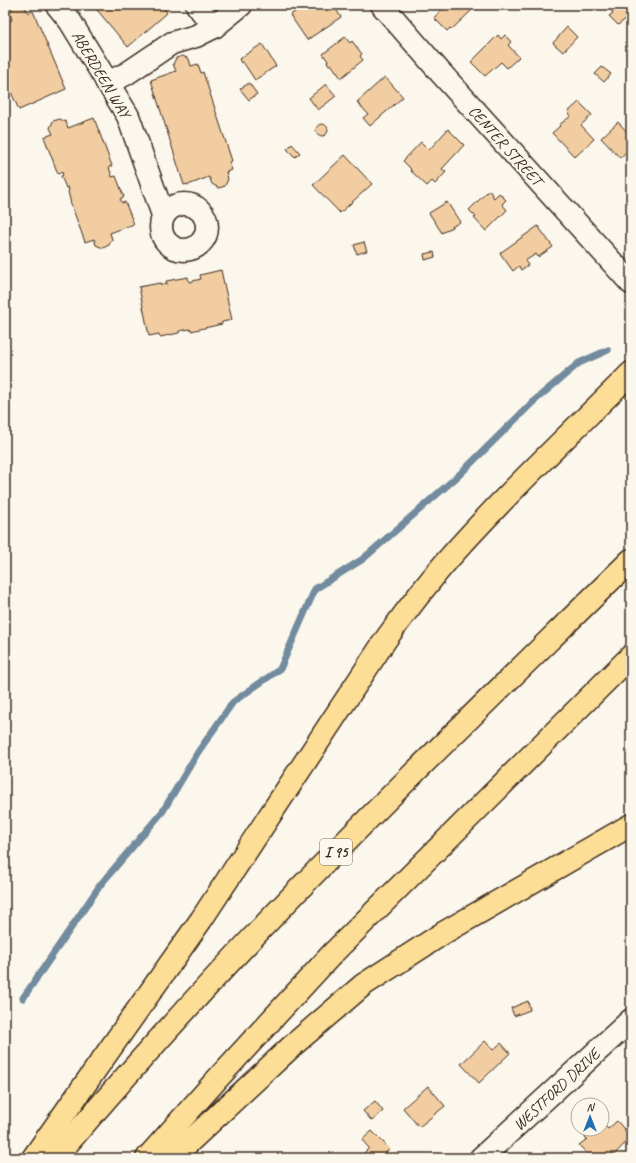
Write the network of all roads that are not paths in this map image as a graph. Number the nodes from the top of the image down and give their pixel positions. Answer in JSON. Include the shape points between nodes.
{"nodes":[{"id":1,"x":57,"y":5,"type":"edge"},
{"id":2,"x":197,"y":5,"type":"edge"},
{"id":3,"x":241,"y":5,"type":"edge"},
{"id":4,"x":382,"y":5,"type":"edge"},
{"id":5,"x":214,"y":27,"type":"junction"},
{"id":6,"x":107,"y":82,"type":"junction"},
{"id":7,"x":163,"y":215,"type":"dead end"},
{"id":8,"x":631,"y":283,"type":"edge"},
{"id":9,"x":631,"y":373,"type":"edge"},
{"id":10,"x":631,"y":560,"type":"edge"},
{"id":11,"x":631,"y":656,"type":"edge"},
{"id":12,"x":631,"y":825,"type":"edge"},
{"id":13,"x":631,"y":1020,"type":"edge"},
{"id":14,"x":33,"y":1158,"type":"edge"},
{"id":15,"x":55,"y":1158,"type":"edge"},
{"id":16,"x":147,"y":1158,"type":"edge"},
{"id":17,"x":172,"y":1158,"type":"edge"},
{"id":18,"x":481,"y":1158,"type":"edge"}],
"edges":[{"from":1,"to":6,"type":"street","name":"ABERDEEN WAY"},
{"from":2,"to":5,"type":"street"},
{"from":3,"to":5,"type":"street"},
{"from":4,"to":8,"type":"street","name":"CENTER STREET"},
{"from":5,"to":6,"type":"street","via":[[196,36],[172,43],[126,74]]},
{"from":6,"to":7,"type":"street","name":"ABERDEEN WAY","via":[[128,116]]},
{"from":9,"to":14,"type":"highway","via":[[492,512],[416,598],[386,639],[201,920]]},
{"from":10,"to":15,"type":"highway","number":"I 95","via":[[278,911],[165,1033]]},
{"from":11,"to":16,"type":"highway","via":[[333,953]]},
{"from":12,"to":17,"type":"highway","via":[[445,932],[363,985],[292,1046]]},
{"from":13,"to":18,"type":"street","name":"WESTFORD DRIVE"}]}
